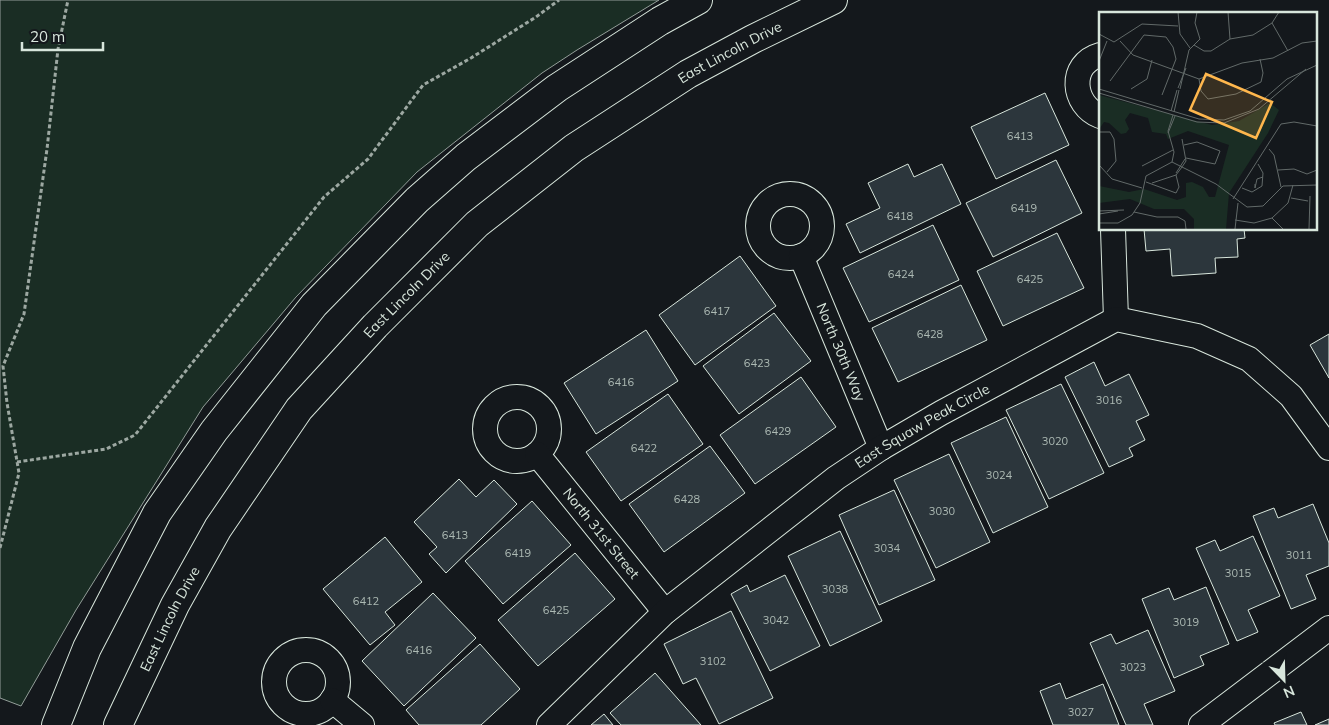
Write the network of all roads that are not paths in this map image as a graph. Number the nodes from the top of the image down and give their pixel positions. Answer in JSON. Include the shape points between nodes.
{"nodes":[{"id":1,"x":698,"y":0,"type":"edge"},
{"id":2,"x":833,"y":0,"type":"edge"},
{"id":3,"x":1099,"y":56,"type":"edge"},
{"id":4,"x":1099,"y":116,"type":"edge"},
{"id":5,"x":1113,"y":230,"type":"edge"},
{"id":6,"x":801,"y":256,"type":"dead end"},
{"id":7,"x":1116,"y":320,"type":"junction"},
{"id":8,"x":881,"y":448,"type":"junction"},
{"id":9,"x":1329,"y":448,"type":"edge"},
{"id":10,"x":538,"y":454,"type":"dead end"},
{"id":11,"x":665,"y":612,"type":"junction"},
{"id":12,"x":1329,"y":628,"type":"edge"},
{"id":13,"x":332,"y":700,"type":"dead end"},
{"id":14,"x":56,"y":725,"type":"edge"},
{"id":15,"x":118,"y":725,"type":"edge"},
{"id":16,"x":362,"y":725,"type":"edge"},
{"id":17,"x":549,"y":725,"type":"edge"},
{"id":18,"x":1201,"y":725,"type":"edge"}],
"edges":[{"from":1,"to":14,"type":"main road","via":[[557,88],[466,157],[417,200],[314,305],[214,431],[157,513],[87,648]]},
{"from":2,"to":15,"type":"main road","name":"East Lincoln Drive","via":[[688,74],[574,148],[477,224],[375,326],[299,410],[218,528],[175,605]]},
{"from":3,"to":4,"type":"street","via":[[1082,69],[1077,87],[1083,105]]},
{"from":5,"to":7,"type":"street"},
{"from":6,"to":8,"type":"street","name":"North 30th Way"},
{"from":7,"to":8,"type":"street","name":"East Squaw Peak Circle","via":[[940,412]]},
{"from":7,"to":9,"type":"street","via":[[1196,336],[1249,359],[1291,396]]},
{"from":8,"to":11,"type":"street","name":"East Squaw Peak Circle","via":[[836,478]]},
{"from":10,"to":11,"type":"street","name":"North 31st Street"},
{"from":11,"to":17,"type":"street","name":"East Squaw Peak Circle"},
{"from":12,"to":18,"type":"street"},
{"from":13,"to":16,"type":"street"}]}
